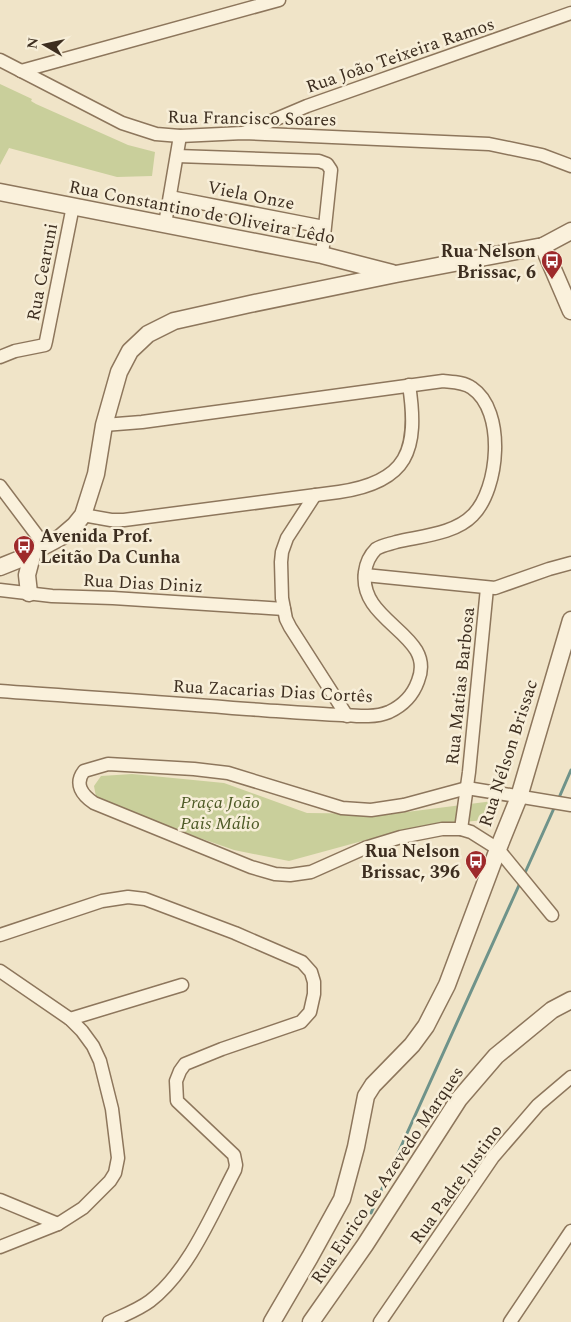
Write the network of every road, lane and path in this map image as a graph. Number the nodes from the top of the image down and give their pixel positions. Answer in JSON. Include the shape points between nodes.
{"nodes":[{"id":1,"x":279,"y":0,"type":"edge"},
{"id":2,"x":568,"y":0,"type":"edge"},
{"id":3,"x":571,"y":15,"type":"edge"},
{"id":4,"x":0,"y":60,"type":"edge"},
{"id":5,"x":21,"y":71,"type":"junction"},
{"id":6,"x":243,"y":132,"type":"junction"},
{"id":7,"x":180,"y":136,"type":"junction"},
{"id":8,"x":177,"y":156,"type":"junction"},
{"id":9,"x":571,"y":156,"type":"edge"},
{"id":10,"x":548,"y":157,"type":"junction"},
{"id":11,"x":571,"y":166,"type":"edge"},
{"id":12,"x":0,"y":192,"type":"edge"},
{"id":13,"x":170,"y":197,"type":"junction"},
{"id":14,"x":73,"y":206,"type":"junction"},
{"id":15,"x":165,"y":224,"type":"junction"},
{"id":16,"x":324,"y":227,"type":"junction"},
{"id":17,"x":571,"y":231,"type":"edge"},
{"id":18,"x":542,"y":246,"type":"junction"},
{"id":19,"x":322,"y":255,"type":"junction"},
{"id":20,"x":396,"y":274,"type":"junction"},
{"id":21,"x":571,"y":311,"type":"edge"},
{"id":22,"x":0,"y":357,"type":"edge"},
{"id":23,"x":409,"y":385,"type":"junction"},
{"id":24,"x":104,"y":425,"type":"junction"},
{"id":25,"x":0,"y":486,"type":"edge"},
{"id":26,"x":315,"y":495,"type":"junction"},
{"id":27,"x":83,"y":515,"type":"junction"},
{"id":28,"x":39,"y":549,"type":"junction"},
{"id":29,"x":571,"y":564,"type":"edge"},
{"id":30,"x":0,"y":567,"type":"edge"},
{"id":31,"x":365,"y":575,"type":"junction"},
{"id":32,"x":487,"y":588,"type":"junction"},
{"id":33,"x":0,"y":590,"type":"edge"},
{"id":34,"x":29,"y":593,"type":"junction"},
{"id":35,"x":284,"y":609,"type":"junction"},
{"id":36,"x":571,"y":620,"type":"edge"},
{"id":37,"x":0,"y":691,"type":"edge"},
{"id":38,"x":348,"y":716,"type":"junction"},
{"id":39,"x":467,"y":788,"type":"junction"},
{"id":40,"x":519,"y":796,"type":"junction"},
{"id":41,"x":571,"y":805,"type":"edge"},
{"id":42,"x":461,"y":829,"type":"junction"},
{"id":43,"x":498,"y":849,"type":"junction"},
{"id":44,"x":552,"y":915,"type":"dead end"},
{"id":45,"x":0,"y":934,"type":"edge"},
{"id":46,"x":0,"y":971,"type":"edge"},
{"id":47,"x":182,"y":985,"type":"dead end"},
{"id":48,"x":571,"y":1000,"type":"edge"},
{"id":49,"x":70,"y":1019,"type":"junction"},
{"id":50,"x":571,"y":1077,"type":"edge"},
{"id":51,"x":0,"y":1200,"type":"edge"},
{"id":52,"x":58,"y":1224,"type":"junction"},
{"id":53,"x":571,"y":1231,"type":"edge"},
{"id":54,"x":0,"y":1248,"type":"edge"},
{"id":55,"x":276,"y":1320,"type":"edge"},
{"id":56,"x":109,"y":1322,"type":"edge"},
{"id":57,"x":310,"y":1322,"type":"edge"},
{"id":58,"x":380,"y":1322,"type":"edge"},
{"id":59,"x":510,"y":1322,"type":"edge"}],
"edges":[{"from":1,"to":5,"type":"street"},
{"from":2,"to":3,"type":"street"},
{"from":3,"to":6,"type":"street","name":"Rua João Teixeira Ramos","via":[[316,102]]},
{"from":4,"to":5,"type":"street","name":"Rua Francisco Soares"},
{"from":5,"to":7,"type":"street","name":"Rua Francisco Soares","via":[[122,122],[156,134]]},
{"from":6,"to":7,"type":"street","name":"Rua Francisco Soares"},
{"from":6,"to":10,"type":"street","name":"Rua Francisco Soares","via":[[489,144]]},
{"from":7,"to":8,"type":"street"},
{"from":8,"to":13,"type":"street"},
{"from":8,"to":16,"type":"street","via":[[325,162],[331,170]]},
{"from":9,"to":10,"type":"street","name":"Rua Francisco Soares"},
{"from":10,"to":11,"type":"street","name":"Rua Francisco Soares"},
{"from":12,"to":14,"type":"street","name":"Rua Constantino de Oliveira Lêdo"},
{"from":13,"to":15,"type":"street"},
{"from":13,"to":16,"type":"street","name":"Viela Onze"},
{"from":14,"to":15,"type":"street","name":"Rua Constantino de Oliveira Lêdo"},
{"from":14,"to":22,"type":"street","name":"Rua Cearuni","via":[[48,338],[45,344]]},
{"from":15,"to":19,"type":"street","name":"Rua Constantino de Oliveira Lêdo"},
{"from":16,"to":19,"type":"street"},
{"from":17,"to":18,"type":"street"},
{"from":18,"to":20,"type":"street"},
{"from":18,"to":21,"type":"street"},
{"from":19,"to":20,"type":"street","name":"Rua Constantino de Oliveira Lêdo"},
{"from":20,"to":24,"type":"street","via":[[174,321],[159,328],[140,340],[124,360]]},
{"from":23,"to":24,"type":"street"},
{"from":23,"to":26,"type":"street","via":[[413,425],[411,441],[396,469],[382,480],[357,489]]},
{"from":23,"to":31,"type":"street","via":[[443,381],[460,383],[476,391],[493,424],[495,459],[492,475],[483,502],[469,519],[455,527],[378,548],[369,558]]},
{"from":24,"to":27,"type":"street","via":[[96,474]]},
{"from":25,"to":28,"type":"street"},
{"from":26,"to":27,"type":"street","via":[[124,520]]},
{"from":26,"to":35,"type":"street","via":[[284,545],[281,562]]},
{"from":27,"to":28,"type":"street","via":[[70,530]]},
{"from":28,"to":30,"type":"street"},
{"from":28,"to":34,"type":"street","via":[[27,575]]},
{"from":29,"to":32,"type":"street","via":[[502,587]]},
{"from":31,"to":32,"type":"street"},
{"from":31,"to":38,"type":"street","name":"Rua Zacarias Dias Cortês","via":[[368,598],[415,648],[422,672],[410,696],[391,711],[372,716]]},
{"from":32,"to":39,"type":"street","name":"Rua Matias Barbosa"},
{"from":33,"to":34,"type":"street","name":"Rua Dias Diniz"},
{"from":34,"to":35,"type":"street","name":"Rua Dias Diniz"},
{"from":35,"to":38,"type":"street","via":[[290,627]]},
{"from":36,"to":40,"type":"street","name":"Rua Nélson Brissac"},
{"from":37,"to":38,"type":"street","name":"Rua Zacarias Dias Cortês"},
{"from":39,"to":40,"type":"street"},
{"from":39,"to":42,"type":"street","name":"Rua Matias Barbosa"},
{"from":39,"to":42,"type":"street","via":[[404,805],[355,810],[228,773],[194,769],[108,764],[84,771],[79,784],[87,799],[94,803],[275,874],[311,872],[365,848],[401,837],[442,829]]},
{"from":40,"to":41,"type":"street"},
{"from":40,"to":43,"type":"street","name":"Rua Nélson Brissac"},
{"from":42,"to":43,"type":"street"},
{"from":43,"to":44,"type":"street"},
{"from":43,"to":55,"type":"street","name":"Rua Nélson Brissac","via":[[436,1008],[412,1045],[372,1085],[366,1096],[342,1199]]},
{"from":45,"to":56,"type":"street","via":[[102,901],[137,898],[235,933],[302,962],[312,972],[312,1004],[301,1022],[222,1049],[186,1064],[180,1071],[176,1081],[177,1101],[234,1154],[235,1170],[196,1246],[171,1281],[148,1303]]},
{"from":46,"to":49,"type":"street"},
{"from":47,"to":49,"type":"street"},
{"from":48,"to":57,"type":"street","name":"Rua Eurico de Azevedo Marques","via":[[552,1010],[496,1056],[459,1099],[365,1245]]},
{"from":49,"to":52,"type":"street","via":[[93,1046],[100,1061],[112,1109],[118,1158],[110,1181],[82,1208]]},
{"from":50,"to":58,"type":"street","name":"Rua Padre Justino","via":[[538,1105],[493,1157]]},
{"from":51,"to":52,"type":"street"},
{"from":52,"to":54,"type":"street"},
{"from":53,"to":59,"type":"street"}]}
